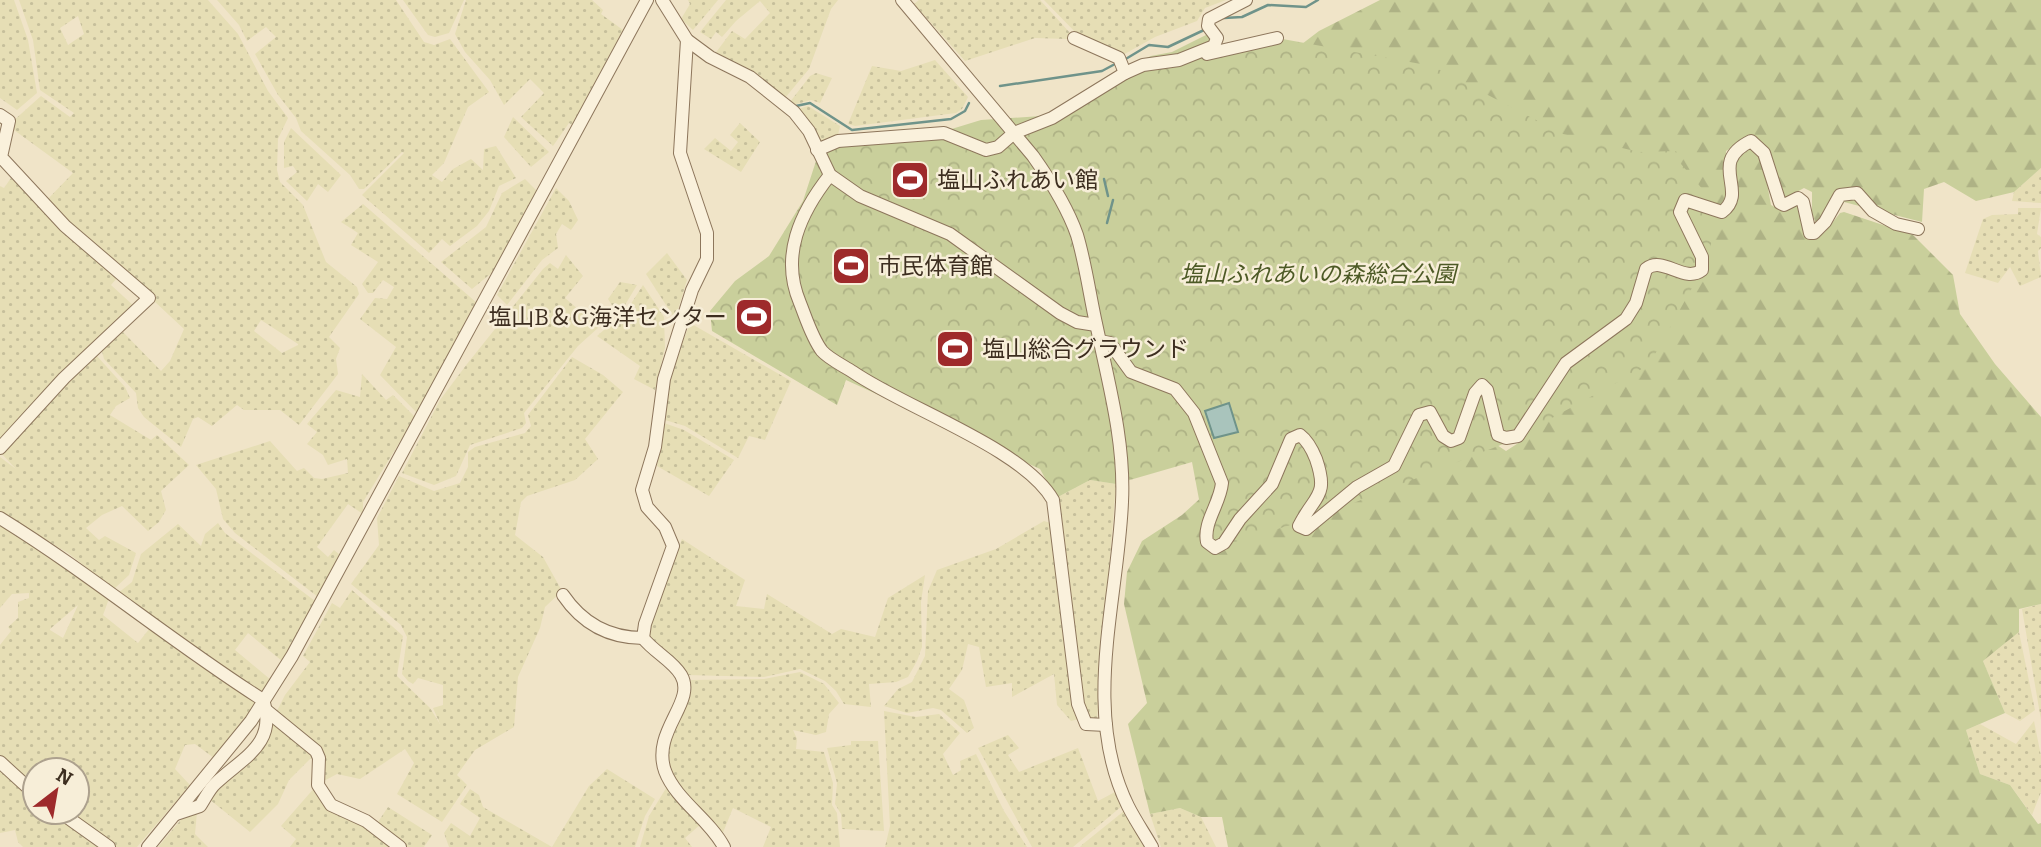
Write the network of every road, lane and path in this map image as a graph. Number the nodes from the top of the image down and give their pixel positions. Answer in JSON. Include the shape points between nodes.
{"nodes":[{"id":1,"x":647,"y":0,"type":"edge"},
{"id":2,"x":662,"y":0,"type":"edge"},
{"id":3,"x":902,"y":0,"type":"edge"},
{"id":4,"x":1246,"y":0,"type":"edge"},
{"id":5,"x":1074,"y":38,"type":"dead end"},
{"id":6,"x":1277,"y":38,"type":"dead end"},
{"id":7,"x":687,"y":40,"type":"junction"},
{"id":8,"x":1179,"y":61,"type":"junction"},
{"id":9,"x":1122,"y":67,"type":"junction"},
{"id":10,"x":0,"y":115,"type":"edge"},
{"id":11,"x":1014,"y":133,"type":"junction"},
{"id":12,"x":817,"y":150,"type":"junction"},
{"id":13,"x":830,"y":175,"type":"junction"},
{"id":14,"x":1917,"y":229,"type":"dead end"},
{"id":15,"x":1096,"y":325,"type":"junction"},
{"id":16,"x":1100,"y":341,"type":"junction"},
{"id":17,"x":0,"y":448,"type":"edge"},
{"id":18,"x":0,"y":517,"type":"edge"},
{"id":19,"x":562,"y":595,"type":"dead end"},
{"id":20,"x":643,"y":638,"type":"junction"},
{"id":21,"x":265,"y":705,"type":"junction"},
{"id":22,"x":1106,"y":726,"type":"junction"},
{"id":23,"x":0,"y":762,"type":"edge"},
{"id":24,"x":21,"y":781,"type":"edge"},
{"id":25,"x":175,"y":814,"type":"junction"},
{"id":26,"x":79,"y":826,"type":"edge"},
{"id":27,"x":108,"y":847,"type":"edge"},
{"id":28,"x":148,"y":847,"type":"edge"},
{"id":29,"x":400,"y":847,"type":"edge"},
{"id":30,"x":724,"y":847,"type":"edge"},
{"id":31,"x":1152,"y":847,"type":"edge"}],
"edges":[{"from":1,"to":21,"type":"street"},
{"from":2,"to":7,"type":"street"},
{"from":3,"to":11,"type":"street"},
{"from":4,"to":8,"type":"street","via":[[1209,19],[1217,38],[1213,46]]},
{"from":5,"to":9,"type":"street"},
{"from":6,"to":8,"type":"street"},
{"from":7,"to":12,"type":"street","via":[[778,97],[808,131]]},
{"from":7,"to":20,"type":"street","via":[[680,153],[709,246],[664,379],[655,447],[642,490],[647,507],[665,527],[673,546]]},
{"from":8,"to":9,"type":"street"},
{"from":9,"to":11,"type":"street","via":[[1052,118]]},
{"from":10,"to":17,"type":"street","via":[[9,121],[10,130],[1,157],[65,226],[149,298],[64,378]]},
{"from":11,"to":12,"type":"street","via":[[998,147],[986,149],[944,133],[838,141]]},
{"from":11,"to":15,"type":"street","via":[[1050,180],[1070,219]]},
{"from":12,"to":13,"type":"street"},
{"from":13,"to":15,"type":"street","via":[[860,196],[950,234],[1060,313]]},
{"from":13,"to":22,"type":"street","via":[[810,205],[790,260],[795,290],[823,352],[866,381],[972,437],[1047,490],[1053,500],[1078,704],[1086,724]]},
{"from":14,"to":16,"type":"street","via":[[1896,225],[1873,211],[1857,193],[1848,192],[1840,195],[1825,222],[1810,233],[1803,202],[1798,198],[1780,203],[1764,153],[1751,141],[1735,149],[1729,161],[1732,195],[1726,210],[1685,200],[1680,212],[1702,257],[1702,270],[1690,275],[1657,264],[1646,269],[1626,319],[1566,363],[1516,437],[1498,435],[1482,385],[1459,438],[1451,441],[1443,436],[1430,412],[1419,415],[1394,466],[1357,487],[1307,529],[1299,526],[1319,497],[1323,480],[1313,451],[1300,436],[1291,439],[1272,484],[1215,548],[1207,542],[1205,531],[1222,483],[1194,413],[1175,389],[1131,372],[1111,343]]},
{"from":15,"to":16,"type":"street"},
{"from":16,"to":22,"type":"street","via":[[1123,478],[1105,675]]},
{"from":18,"to":21,"type":"street","via":[[65,558]]},
{"from":19,"to":20,"type":"street","via":[[578,614],[604,632]]},
{"from":20,"to":30,"type":"street","via":[[679,671],[685,686],[663,741],[665,770]]},
{"from":21,"to":25,"type":"street"},
{"from":21,"to":25,"type":"street","via":[[264,738],[243,763],[214,784],[200,806]]},
{"from":21,"to":29,"type":"street","via":[[316,751],[318,785],[331,805],[366,821]]},
{"from":22,"to":31,"type":"street","via":[[1127,805]]},
{"from":23,"to":24,"type":"street"},
{"from":25,"to":28,"type":"street"},
{"from":26,"to":27,"type":"street"}]}
